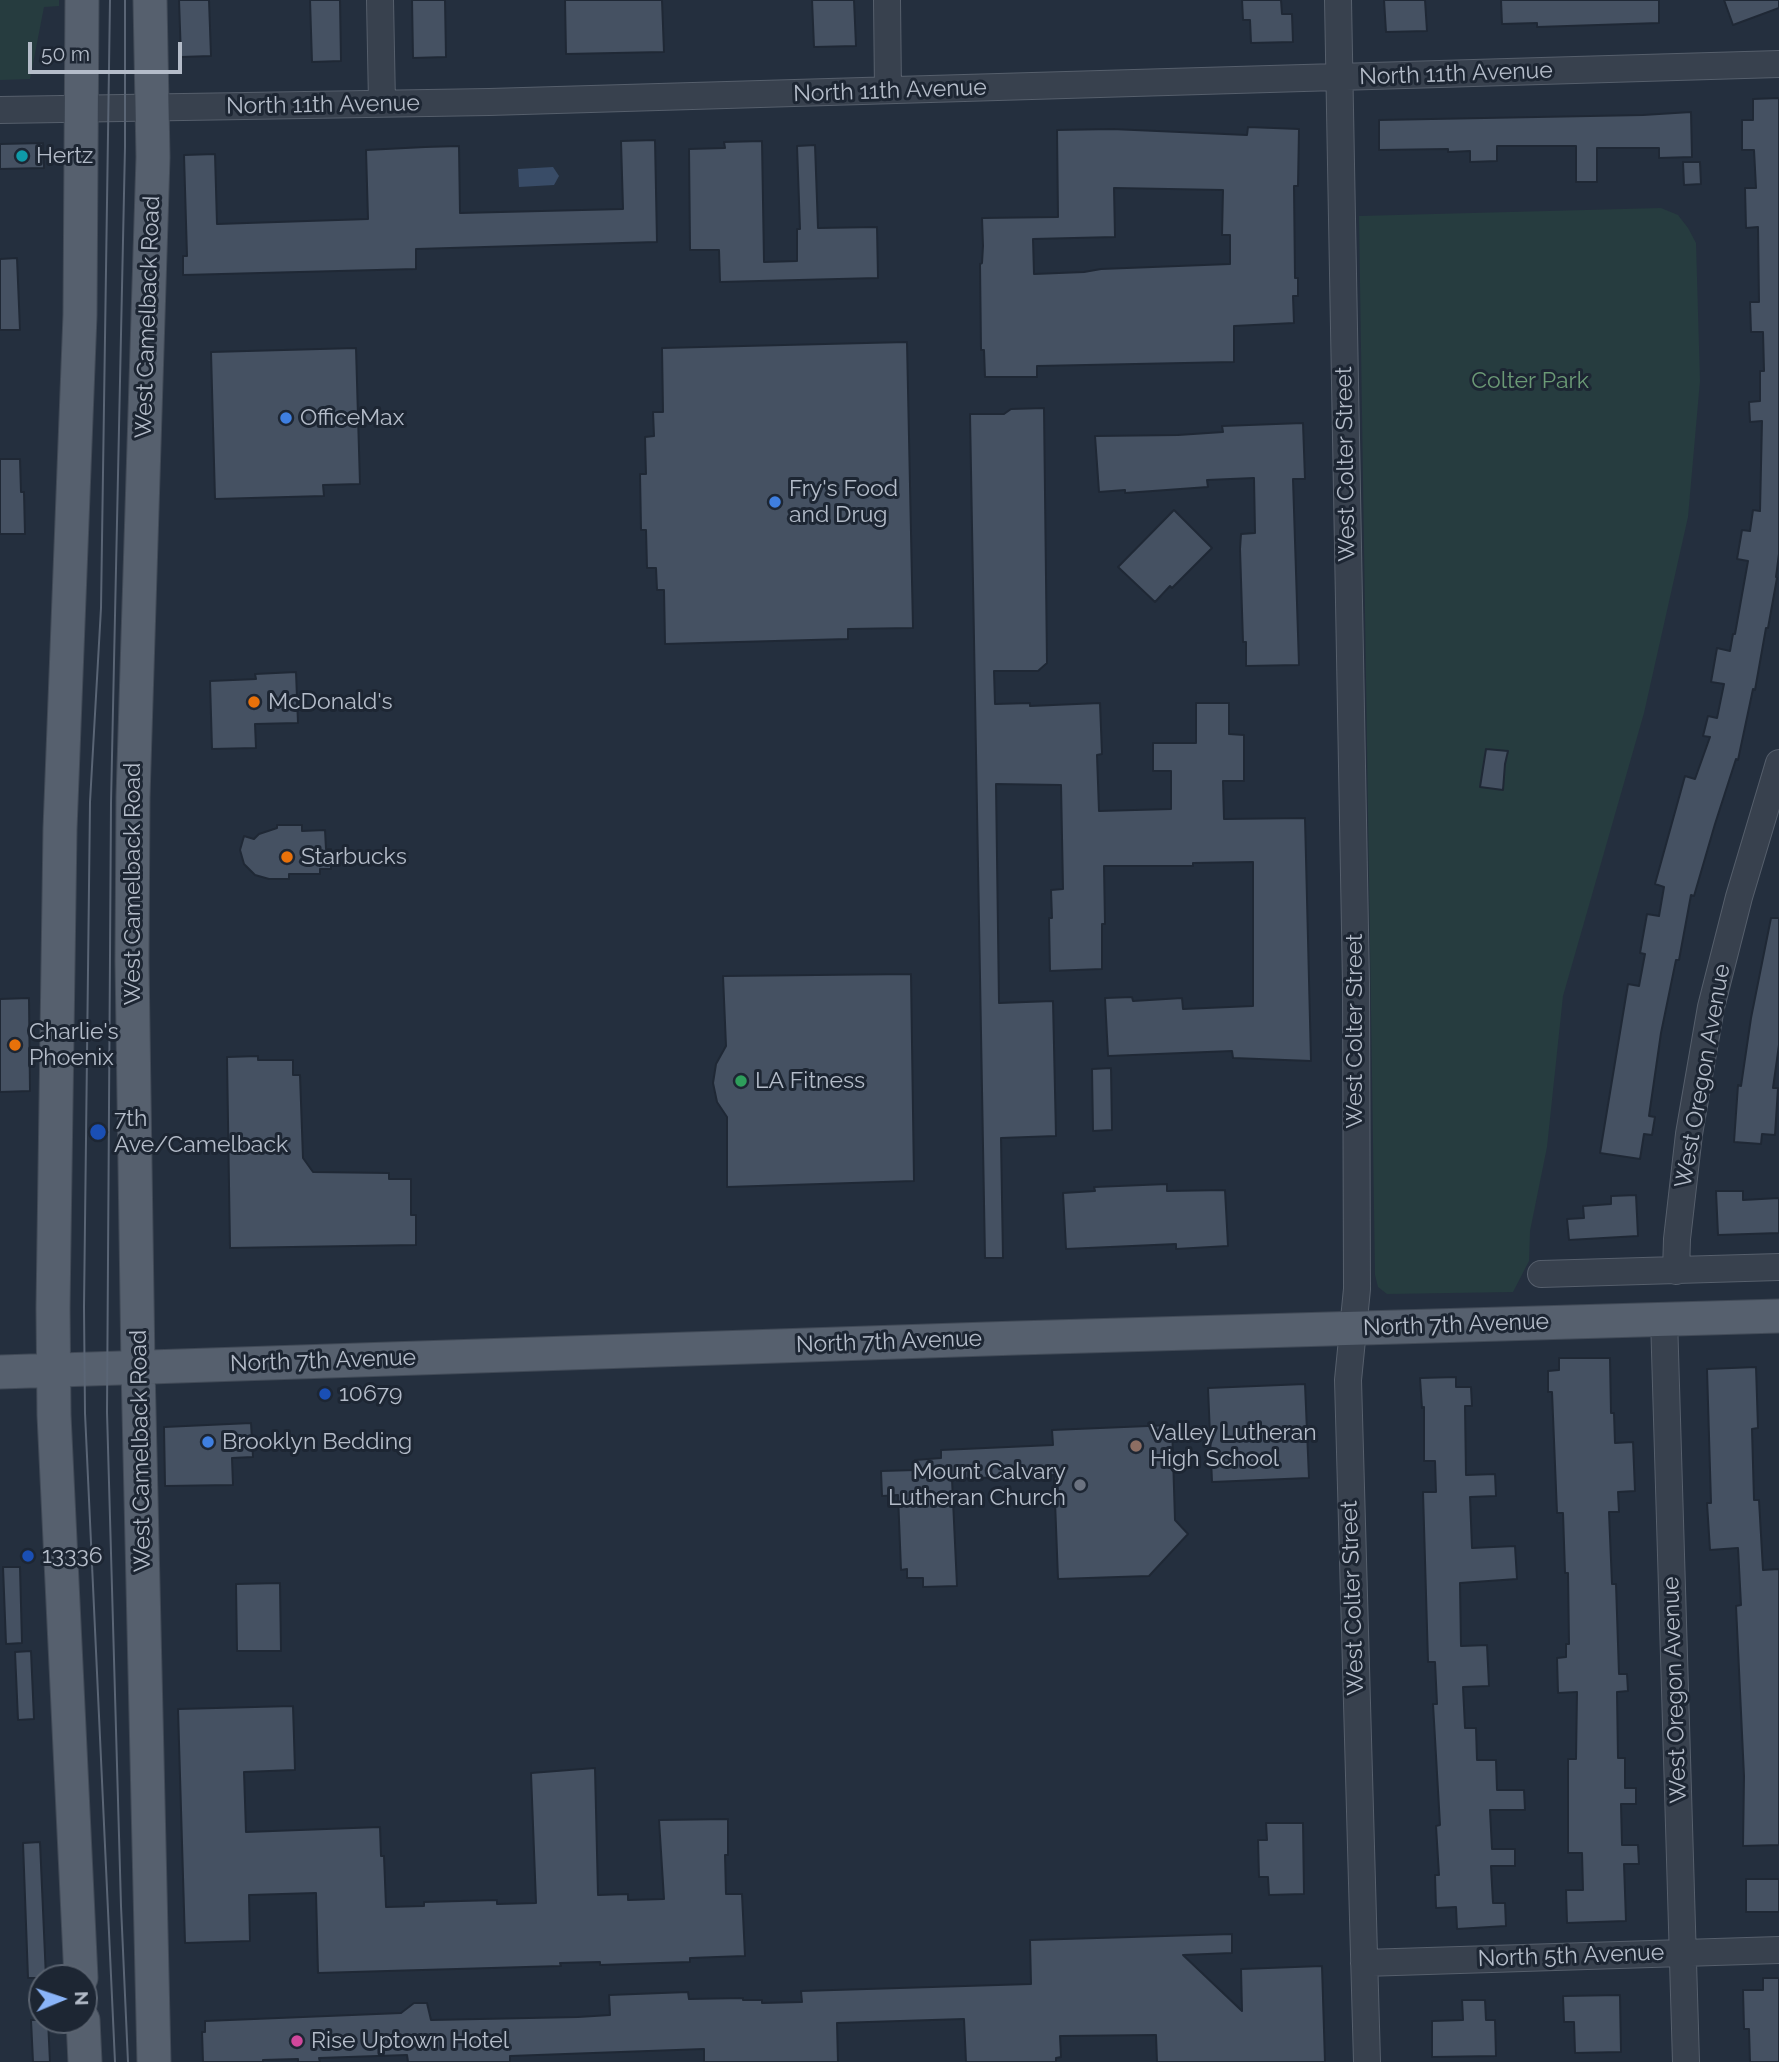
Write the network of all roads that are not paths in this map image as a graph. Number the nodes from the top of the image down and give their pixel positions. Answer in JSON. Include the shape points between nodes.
{"nodes":[{"id":1,"x":82,"y":0,"type":"edge"},
{"id":2,"x":150,"y":0,"type":"edge"},
{"id":3,"x":380,"y":0,"type":"edge"},
{"id":4,"x":887,"y":0,"type":"edge"},
{"id":5,"x":1338,"y":0,"type":"edge"},
{"id":6,"x":1779,"y":64,"type":"edge"},
{"id":7,"x":1339,"y":78,"type":"junction"},
{"id":8,"x":888,"y":90,"type":"junction"},
{"id":9,"x":382,"y":103,"type":"junction"},
{"id":10,"x":83,"y":108,"type":"junction"},
{"id":11,"x":153,"y":108,"type":"junction"},
{"id":12,"x":0,"y":110,"type":"edge"},
{"id":13,"x":1779,"y":763,"type":"edge"},
{"id":14,"x":1779,"y":1267,"type":"edge"},
{"id":15,"x":1676,"y":1270,"type":"junction"},
{"id":16,"x":1541,"y":1275,"type":"dead end"},
{"id":17,"x":1779,"y":1315,"type":"edge"},
{"id":18,"x":1664,"y":1318,"type":"junction"},
{"id":19,"x":1353,"y":1328,"type":"junction"},
{"id":20,"x":138,"y":1367,"type":"junction"},
{"id":21,"x":53,"y":1371,"type":"junction"},
{"id":22,"x":0,"y":1373,"type":"edge"},
{"id":23,"x":1779,"y":1950,"type":"edge"},
{"id":24,"x":1682,"y":1953,"type":"junction"},
{"id":25,"x":1364,"y":1963,"type":"junction"},
{"id":26,"x":81,"y":1964,"type":"edge"},
{"id":27,"x":84,"y":2034,"type":"edge"},
{"id":28,"x":85,"y":2062,"type":"edge"},
{"id":29,"x":154,"y":2062,"type":"edge"},
{"id":30,"x":1367,"y":2062,"type":"edge"},
{"id":31,"x":1686,"y":2062,"type":"edge"}],
"edges":[{"from":1,"to":10,"type":"main road"},
{"from":2,"to":11,"type":"main road","name":"West Camelback Road"},
{"from":3,"to":9,"type":"street"},
{"from":4,"to":8,"type":"street"},
{"from":5,"to":7,"type":"street","name":"West Colter Street"},
{"from":6,"to":7,"type":"street","name":"North 11th Avenue"},
{"from":7,"to":8,"type":"street","name":"North 11th Avenue"},
{"from":7,"to":19,"type":"street","name":"West Colter Street","via":[[1356,984],[1357,1289]]},
{"from":8,"to":9,"type":"street","name":"North 11th Avenue"},
{"from":9,"to":11,"type":"street","name":"North 11th Avenue"},
{"from":10,"to":11,"type":"street","name":"North 11th Avenue"},
{"from":10,"to":12,"type":"street","name":"North 11th Avenue"},
{"from":10,"to":21,"type":"main road","via":[[79,368],[57,955]]},
{"from":11,"to":20,"type":"main road","name":"West Camelback Road","via":[[133,810]]},
{"from":13,"to":15,"type":"street","name":"West Oregon Avenue","via":[[1711,1007],[1689,1134]]},
{"from":14,"to":15,"type":"street","name":"North 7th Avenue"},
{"from":15,"to":16,"type":"street","name":"North 7th Avenue"},
{"from":17,"to":18,"type":"main road","name":"North 7th Avenue"},
{"from":18,"to":19,"type":"main road","name":"North 7th Avenue"},
{"from":18,"to":24,"type":"street","name":"West Oregon Avenue"},
{"from":19,"to":20,"type":"main road","name":"North 7th Avenue"},
{"from":19,"to":25,"type":"street","name":"West Colter Street","via":[[1348,1380]]},
{"from":20,"to":21,"type":"main road","name":"North 7th Avenue"},
{"from":20,"to":29,"type":"main road","name":"West Camelback Road"},
{"from":21,"to":22,"type":"main road","name":"North 7th Avenue"},
{"from":21,"to":26,"type":"main road"},
{"from":23,"to":24,"type":"street","name":"North 5th Avenue"},
{"from":24,"to":25,"type":"street","name":"North 5th Avenue"},
{"from":24,"to":31,"type":"street","name":"West Oregon Avenue"},
{"from":25,"to":30,"type":"street","name":"West Colter Street"},
{"from":27,"to":28,"type":"main road"}]}
